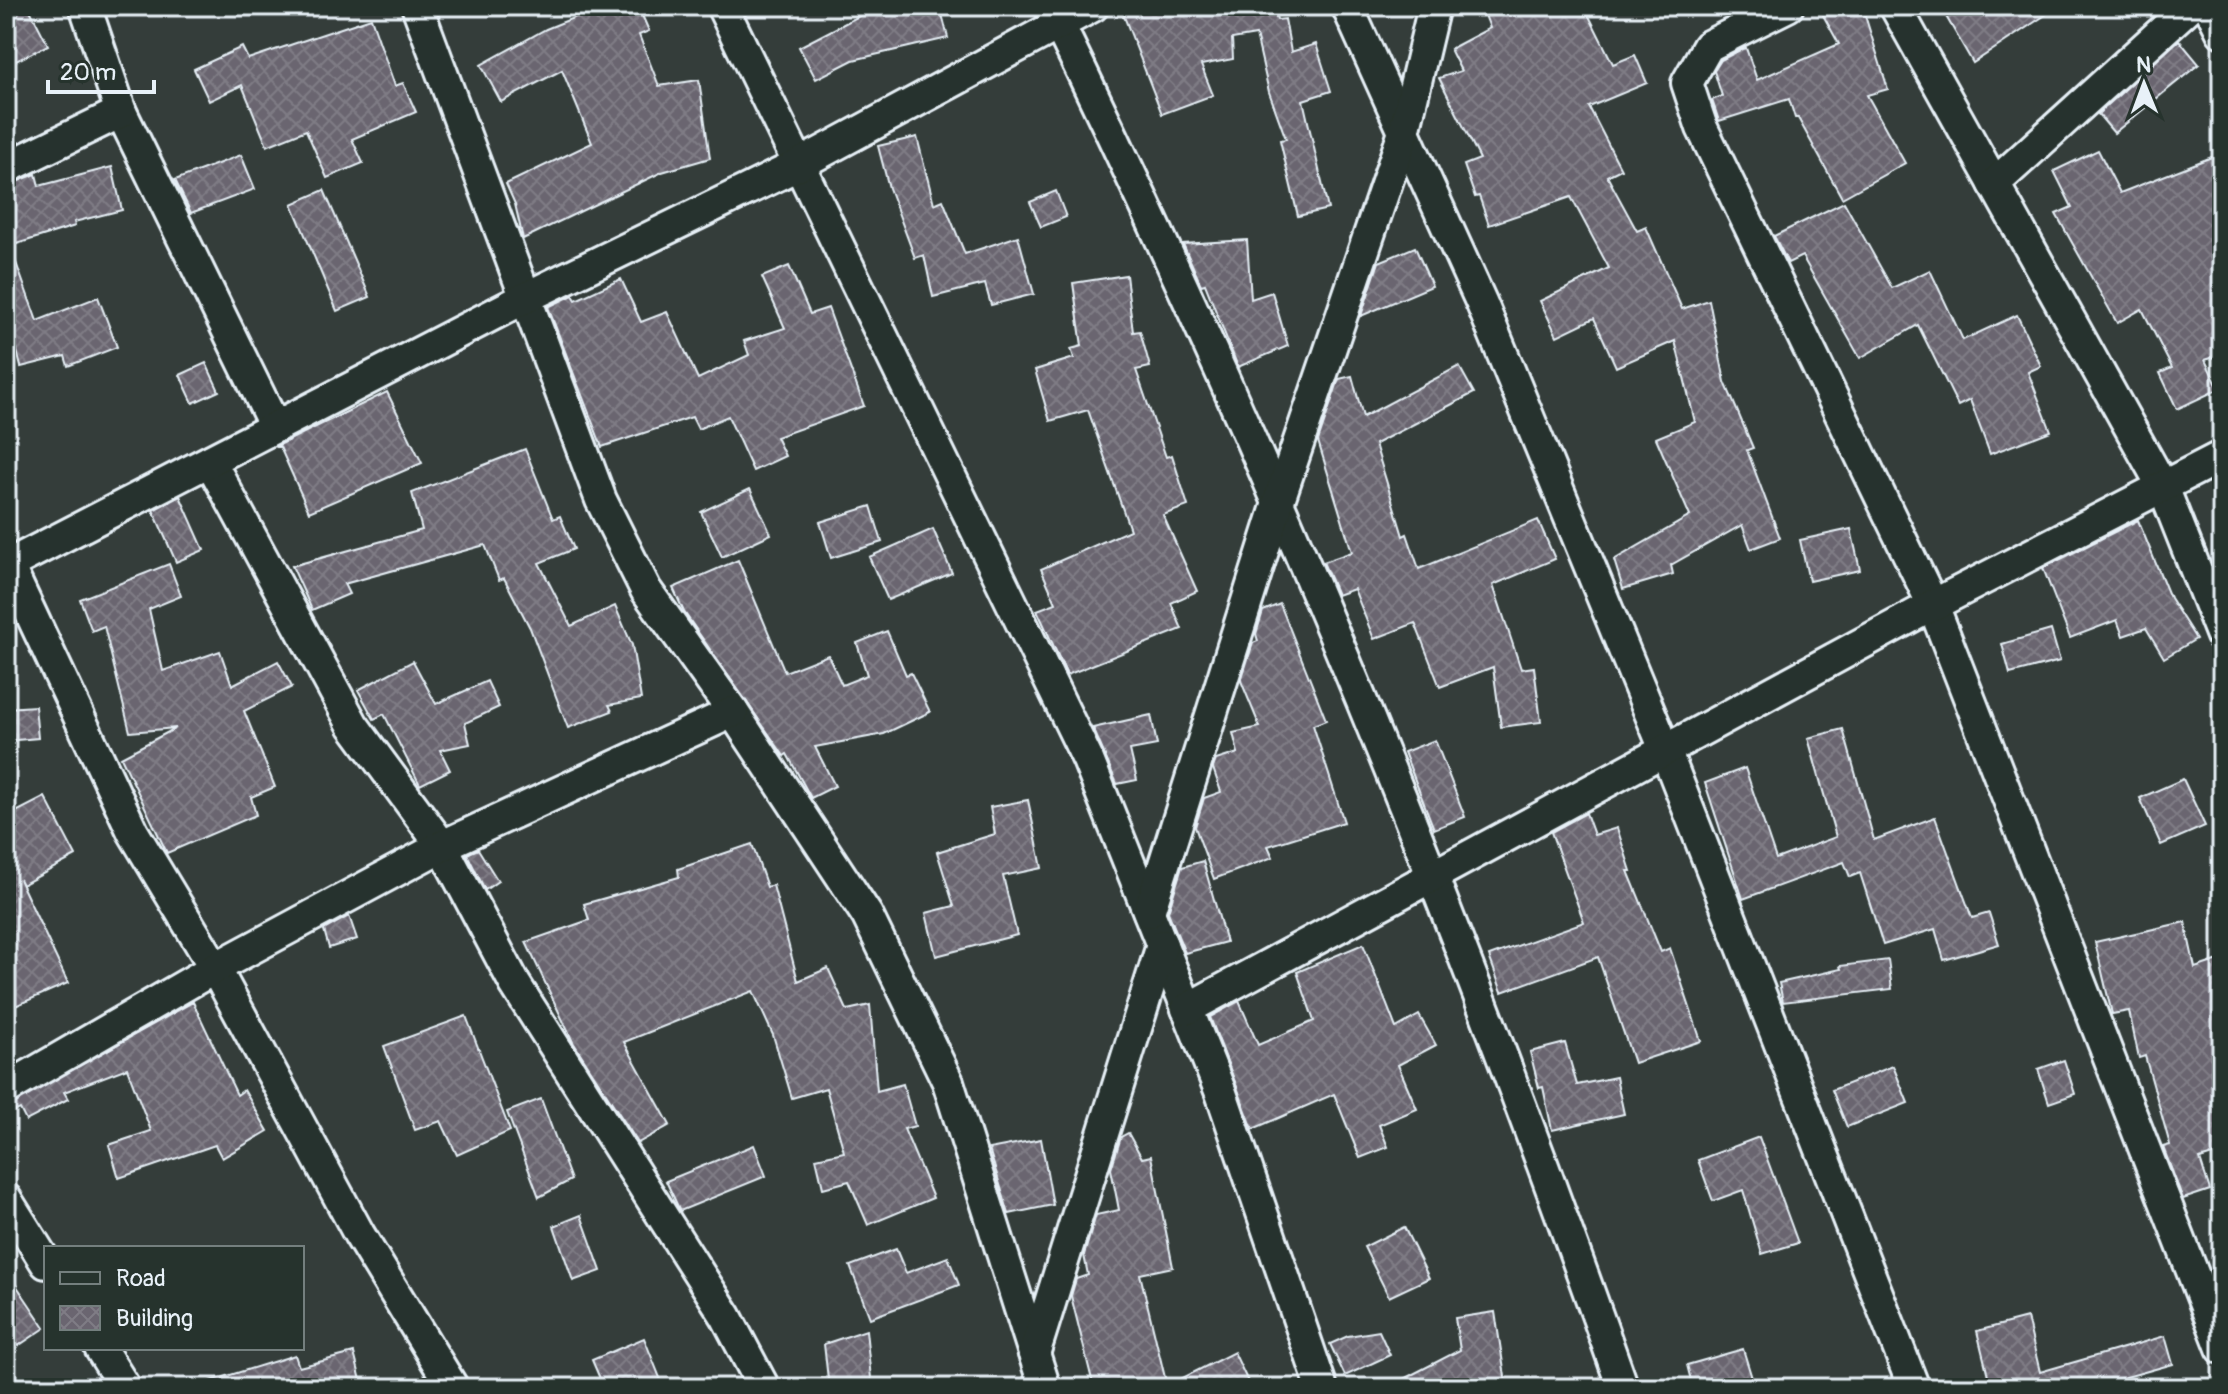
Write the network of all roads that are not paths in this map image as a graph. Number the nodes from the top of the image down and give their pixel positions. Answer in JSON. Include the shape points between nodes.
{"nodes":[{"id":1,"x":85,"y":6,"type":"edge"},
{"id":2,"x":417,"y":6,"type":"edge"},
{"id":3,"x":722,"y":6,"type":"edge"},
{"id":4,"x":1093,"y":6,"type":"edge"},
{"id":5,"x":1347,"y":6,"type":"edge"},
{"id":6,"x":1434,"y":6,"type":"edge"},
{"id":7,"x":1788,"y":6,"type":"edge"},
{"id":8,"x":1895,"y":6,"type":"edge"},
{"id":9,"x":2190,"y":6,"type":"edge"},
{"id":10,"x":2209,"y":6,"type":"edge"},
{"id":11,"x":1054,"y":15,"type":"edge"},
{"id":12,"x":2222,"y":32,"type":"edge"},
{"id":13,"x":121,"y":112,"type":"junction"},
{"id":14,"x":1404,"y":132,"type":"junction"},
{"id":15,"x":798,"y":165,"type":"junction"},
{"id":16,"x":6,"y":168,"type":"edge"},
{"id":17,"x":1994,"y":184,"type":"junction"},
{"id":18,"x":527,"y":297,"type":"junction"},
{"id":19,"x":275,"y":427,"type":"junction"},
{"id":20,"x":2222,"y":456,"type":"edge"},
{"id":21,"x":210,"y":461,"type":"junction"},
{"id":22,"x":2163,"y":487,"type":"junction"},
{"id":23,"x":1279,"y":500,"type":"junction"},
{"id":24,"x":7,"y":565,"type":"edge"},
{"id":25,"x":1933,"y":605,"type":"junction"},
{"id":26,"x":2222,"y":636,"type":"edge"},
{"id":27,"x":733,"y":712,"type":"junction"},
{"id":28,"x":1666,"y":752,"type":"junction"},
{"id":29,"x":442,"y":846,"type":"junction"},
{"id":30,"x":1431,"y":875,"type":"junction"},
{"id":31,"x":1149,"y":912,"type":"junction"},
{"id":32,"x":1162,"y":945,"type":"junction"},
{"id":33,"x":215,"y":968,"type":"junction"},
{"id":34,"x":1187,"y":1009,"type":"junction"},
{"id":35,"x":6,"y":1089,"type":"edge"},
{"id":36,"x":6,"y":1199,"type":"edge"},
{"id":37,"x":44,"y":1260,"type":"edge"},
{"id":38,"x":2222,"y":1348,"type":"edge"},
{"id":39,"x":101,"y":1350,"type":"edge"},
{"id":40,"x":1034,"y":1354,"type":"junction"},
{"id":41,"x":125,"y":1388,"type":"edge"},
{"id":42,"x":453,"y":1388,"type":"edge"},
{"id":43,"x":764,"y":1388,"type":"edge"},
{"id":44,"x":1045,"y":1388,"type":"edge"},
{"id":45,"x":1322,"y":1388,"type":"edge"},
{"id":46,"x":1623,"y":1388,"type":"edge"},
{"id":47,"x":1914,"y":1388,"type":"edge"}],
"edges":[{"from":1,"to":13,"type":"street"},
{"from":2,"to":18,"type":"street"},
{"from":3,"to":15,"type":"street"},
{"from":4,"to":11,"type":"street"},
{"from":5,"to":14,"type":"street"},
{"from":6,"to":14,"type":"street"},
{"from":7,"to":25,"type":"street","via":[[1708,46],[1687,83],[1702,128]]},
{"from":8,"to":17,"type":"street"},
{"from":9,"to":17,"type":"street"},
{"from":10,"to":12,"type":"street"},
{"from":11,"to":15,"type":"street"},
{"from":11,"to":23,"type":"street"},
{"from":13,"to":16,"type":"street"},
{"from":13,"to":19,"type":"street"},
{"from":14,"to":23,"type":"street"},
{"from":14,"to":28,"type":"street","via":[[1482,304]]},
{"from":15,"to":18,"type":"street"},
{"from":15,"to":31,"type":"street","via":[[1088,760]]},
{"from":17,"to":22,"type":"street"},
{"from":18,"to":19,"type":"street"},
{"from":18,"to":27,"type":"street","via":[[601,500],[646,590]]},
{"from":19,"to":21,"type":"street"},
{"from":20,"to":22,"type":"street"},
{"from":21,"to":24,"type":"street"},
{"from":21,"to":29,"type":"street","via":[[353,725]]},
{"from":22,"to":25,"type":"street"},
{"from":22,"to":26,"type":"street"},
{"from":23,"to":30,"type":"street"},
{"from":23,"to":31,"type":"street"},
{"from":24,"to":33,"type":"street","via":[[133,832]]},
{"from":25,"to":28,"type":"street"},
{"from":25,"to":38,"type":"street"},
{"from":27,"to":29,"type":"street"},
{"from":27,"to":40,"type":"street","via":[[867,915],[948,1082]]},
{"from":28,"to":30,"type":"street"},
{"from":28,"to":47,"type":"street"},
{"from":29,"to":33,"type":"street"},
{"from":29,"to":43,"type":"street","via":[[515,984],[726,1316]]},
{"from":30,"to":34,"type":"street"},
{"from":30,"to":46,"type":"street"},
{"from":31,"to":32,"type":"street"},
{"from":32,"to":34,"type":"street"},
{"from":32,"to":40,"type":"street"},
{"from":33,"to":35,"type":"street"},
{"from":33,"to":42,"type":"street","via":[[359,1234]]},
{"from":34,"to":45,"type":"street"},
{"from":36,"to":37,"type":"street"},
{"from":39,"to":41,"type":"street"},
{"from":40,"to":44,"type":"street"}]}
